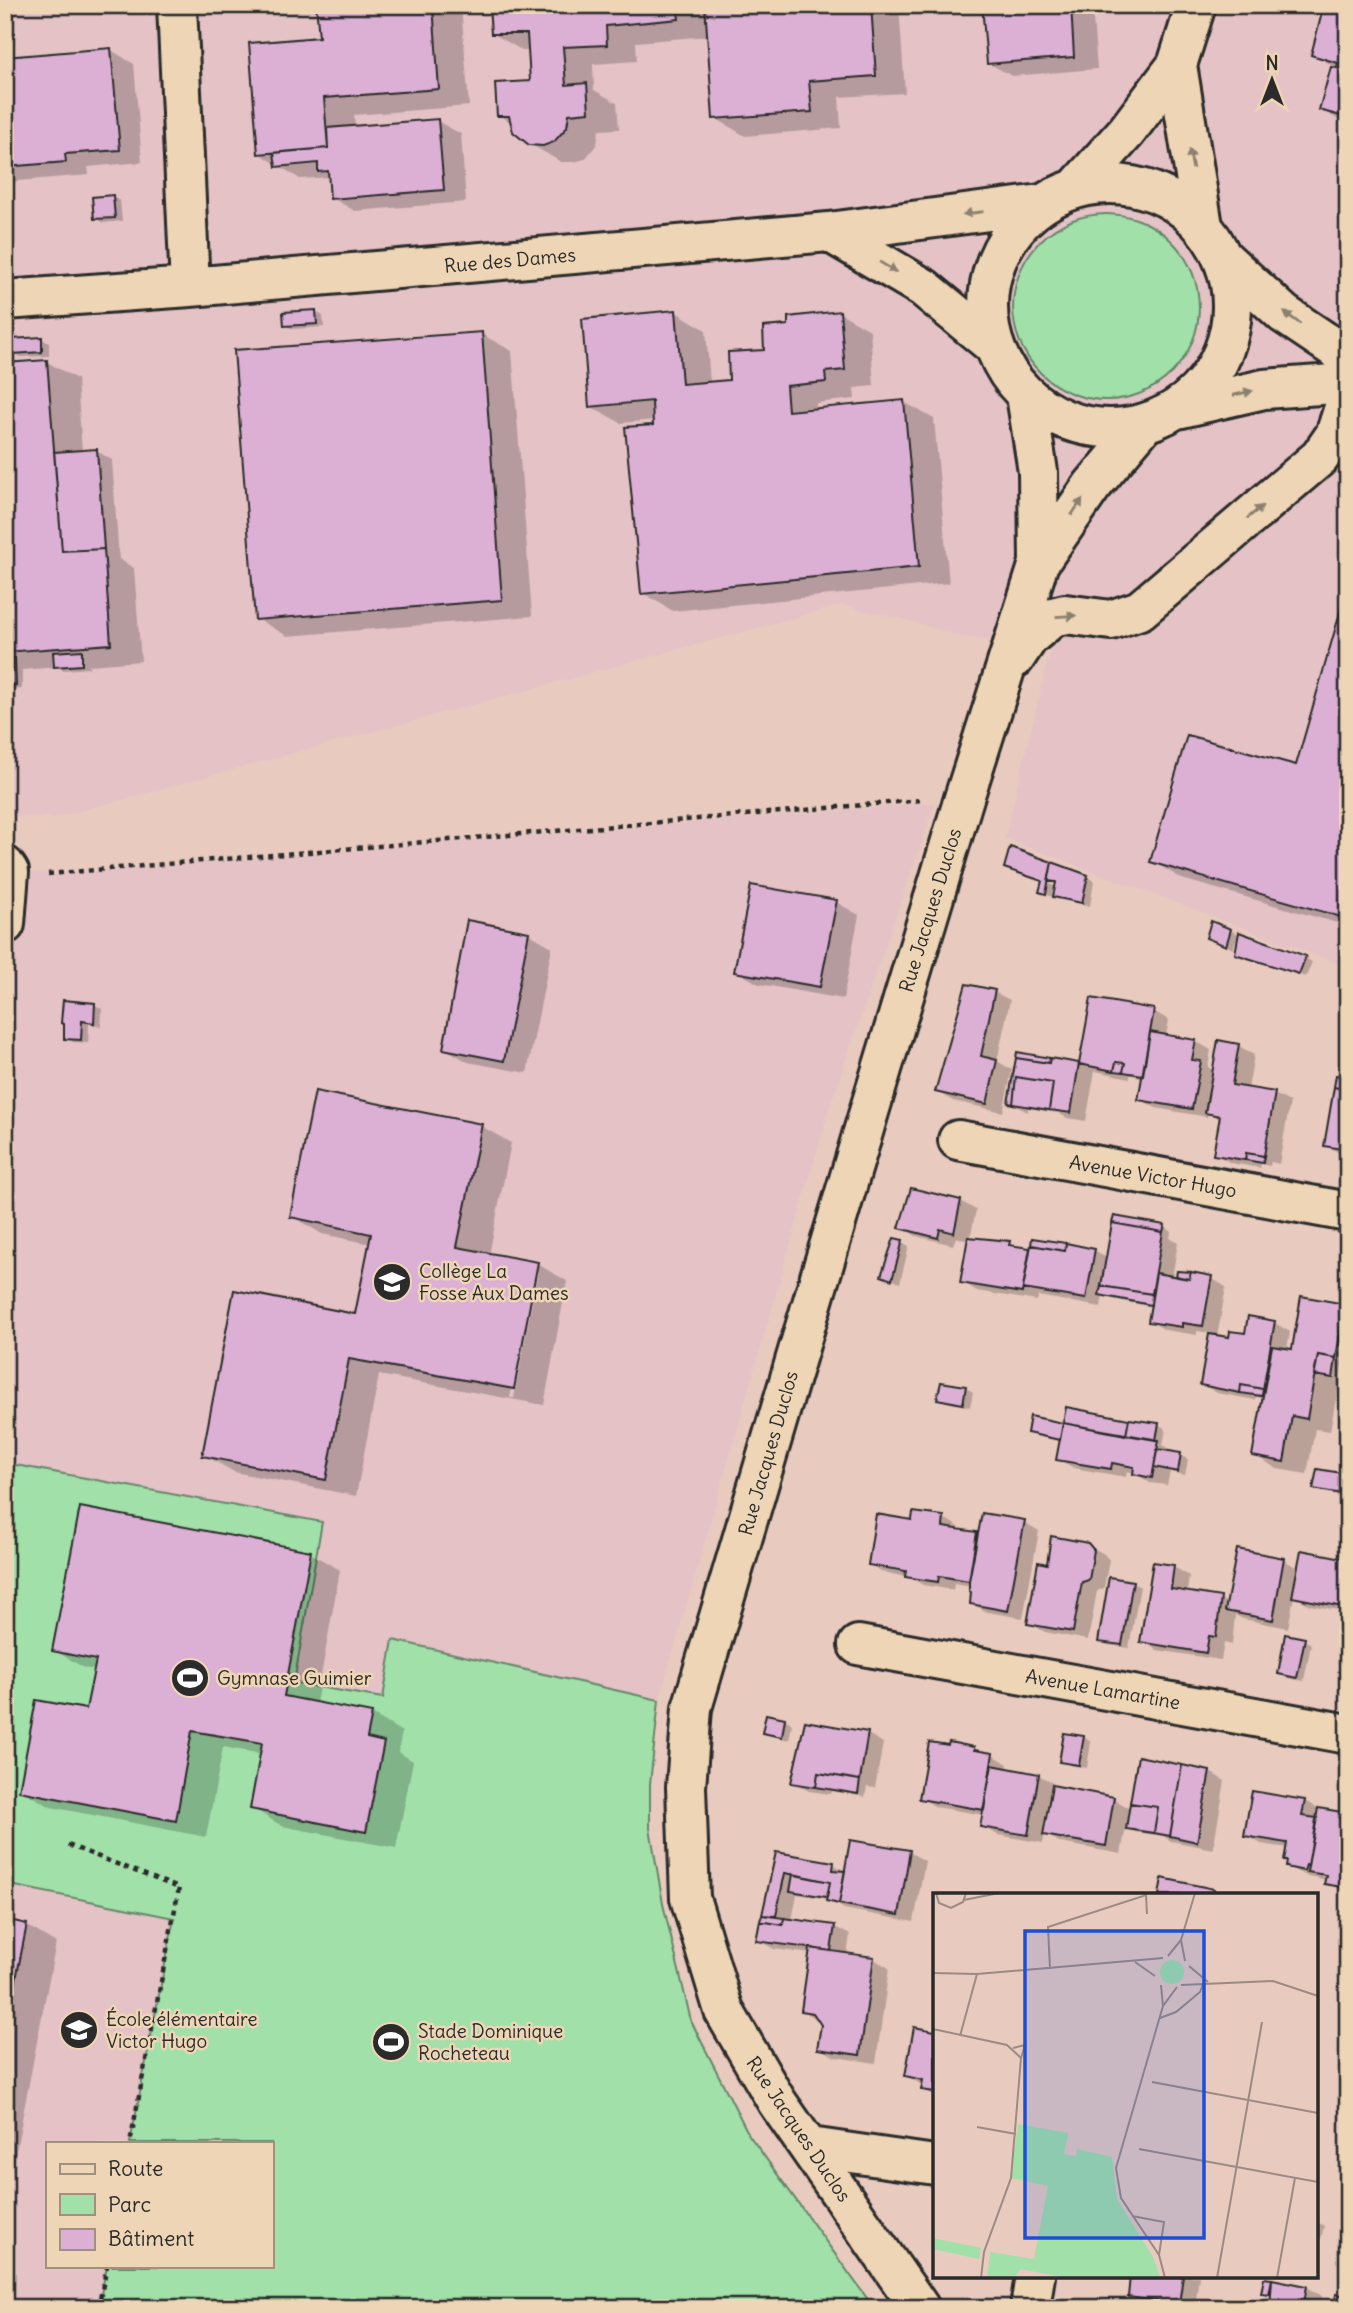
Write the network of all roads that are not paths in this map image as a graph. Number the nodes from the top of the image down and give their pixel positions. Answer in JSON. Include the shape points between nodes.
{"nodes":[{"id":1,"x":177,"y":5,"type":"edge"},
{"id":2,"x":1196,"y":5,"type":"edge"},
{"id":3,"x":1177,"y":65,"type":"junction"},
{"id":4,"x":1076,"y":188,"type":"junction"},
{"id":5,"x":1041,"y":204,"type":"junction"},
{"id":6,"x":1203,"y":226,"type":"junction"},
{"id":7,"x":829,"y":232,"type":"junction"},
{"id":8,"x":1223,"y":258,"type":"junction"},
{"id":9,"x":190,"y":287,"type":"junction"},
{"id":10,"x":5,"y":300,"type":"edge"},
{"id":11,"x":993,"y":345,"type":"junction"},
{"id":12,"x":1348,"y":357,"type":"edge"},
{"id":13,"x":1348,"y":383,"type":"edge"},
{"id":14,"x":1026,"y":395,"type":"junction"},
{"id":15,"x":1348,"y":395,"type":"edge"},
{"id":16,"x":1161,"y":416,"type":"junction"},
{"id":17,"x":1039,"y":563,"type":"junction"},
{"id":18,"x":1003,"y":678,"type":"junction"},
{"id":19,"x":7,"y":869,"type":"edge"},
{"id":20,"x":5,"y":924,"type":"edge"},
{"id":21,"x":958,"y":1140,"type":"dead end"},
{"id":22,"x":1348,"y":1212,"type":"edge"},
{"id":23,"x":858,"y":1645,"type":"dead end"},
{"id":24,"x":1348,"y":1734,"type":"edge"},
{"id":25,"x":810,"y":2147,"type":"junction"},
{"id":26,"x":933,"y":2165,"type":"edge"},
{"id":27,"x":1035,"y":2278,"type":"edge"},
{"id":28,"x":920,"y":2308,"type":"edge"},
{"id":29,"x":1030,"y":2308,"type":"edge"}],
"edges":[{"from":1,"to":9,"type":"street"},
{"from":2,"to":3,"type":"street","name":"Rue Jacques Duclos"},
{"from":3,"to":4,"type":"street","name":"Rue Jacques Duclos"},
{"from":6,"to":3,"type":"street","name":"Rue Jacques Duclos","one_way":true},
{"from":4,"to":5,"type":"street","name":"Rue Jacques Duclos"},
{"from":4,"to":6,"type":"street","name":"Rue Jacques Duclos","via":[[1111,183],[1145,188],[1177,203]]},
{"from":5,"to":7,"type":"street","name":"Rue des Dames","one_way":true},
{"from":5,"to":11,"type":"street","name":"Rue Jacques Duclos","via":[[1020,221],[993,267],[988,293]]},
{"from":6,"to":8,"type":"street","name":"Rue Jacques Duclos"},
{"from":7,"to":9,"type":"street","name":"Rue des Dames"},
{"from":7,"to":11,"type":"street","one_way":true,"via":[[924,289]]},
{"from":12,"to":8,"type":"street","one_way":true,"via":[[1284,314]]},
{"from":8,"to":16,"type":"street","name":"Rue Jacques Duclos","via":[[1232,291],[1231,325],[1221,358],[1203,386]]},
{"from":9,"to":10,"type":"street","name":"Rue des Dames"},
{"from":11,"to":14,"type":"street","name":"Rue Jacques Duclos"},
{"from":16,"to":13,"type":"street","one_way":true,"via":[[1264,388]]},
{"from":14,"to":16,"type":"street","name":"Rue Jacques Duclos","via":[[1052,414],[1082,425],[1114,428]]},
{"from":14,"to":17,"type":"street","name":"Rue Jacques Duclos","via":[[1038,472]]},
{"from":18,"to":15,"type":"street","one_way":true,"via":[[1029,637],[1053,617],[1065,614],[1111,620],[1140,610],[1320,457],[1335,435]]},
{"from":17,"to":16,"type":"street","name":"Rue Jacques Duclos","one_way":true,"via":[[1092,486]]},
{"from":17,"to":18,"type":"street","name":"Rue Jacques Duclos"},
{"from":18,"to":25,"type":"street","name":"Rue Jacques Duclos","via":[[692,1708],[686,1787],[690,1898],[724,2011],[777,2102]]},
{"from":19,"to":20,"type":"street"},
{"from":21,"to":22,"type":"street","name":"Avenue Victor Hugo"},
{"from":23,"to":24,"type":"street","name":"Avenue Lamartine"},
{"from":25,"to":26,"type":"street"},
{"from":25,"to":28,"type":"street","name":"Rue Jacques Duclos"},
{"from":27,"to":29,"type":"street"}]}
